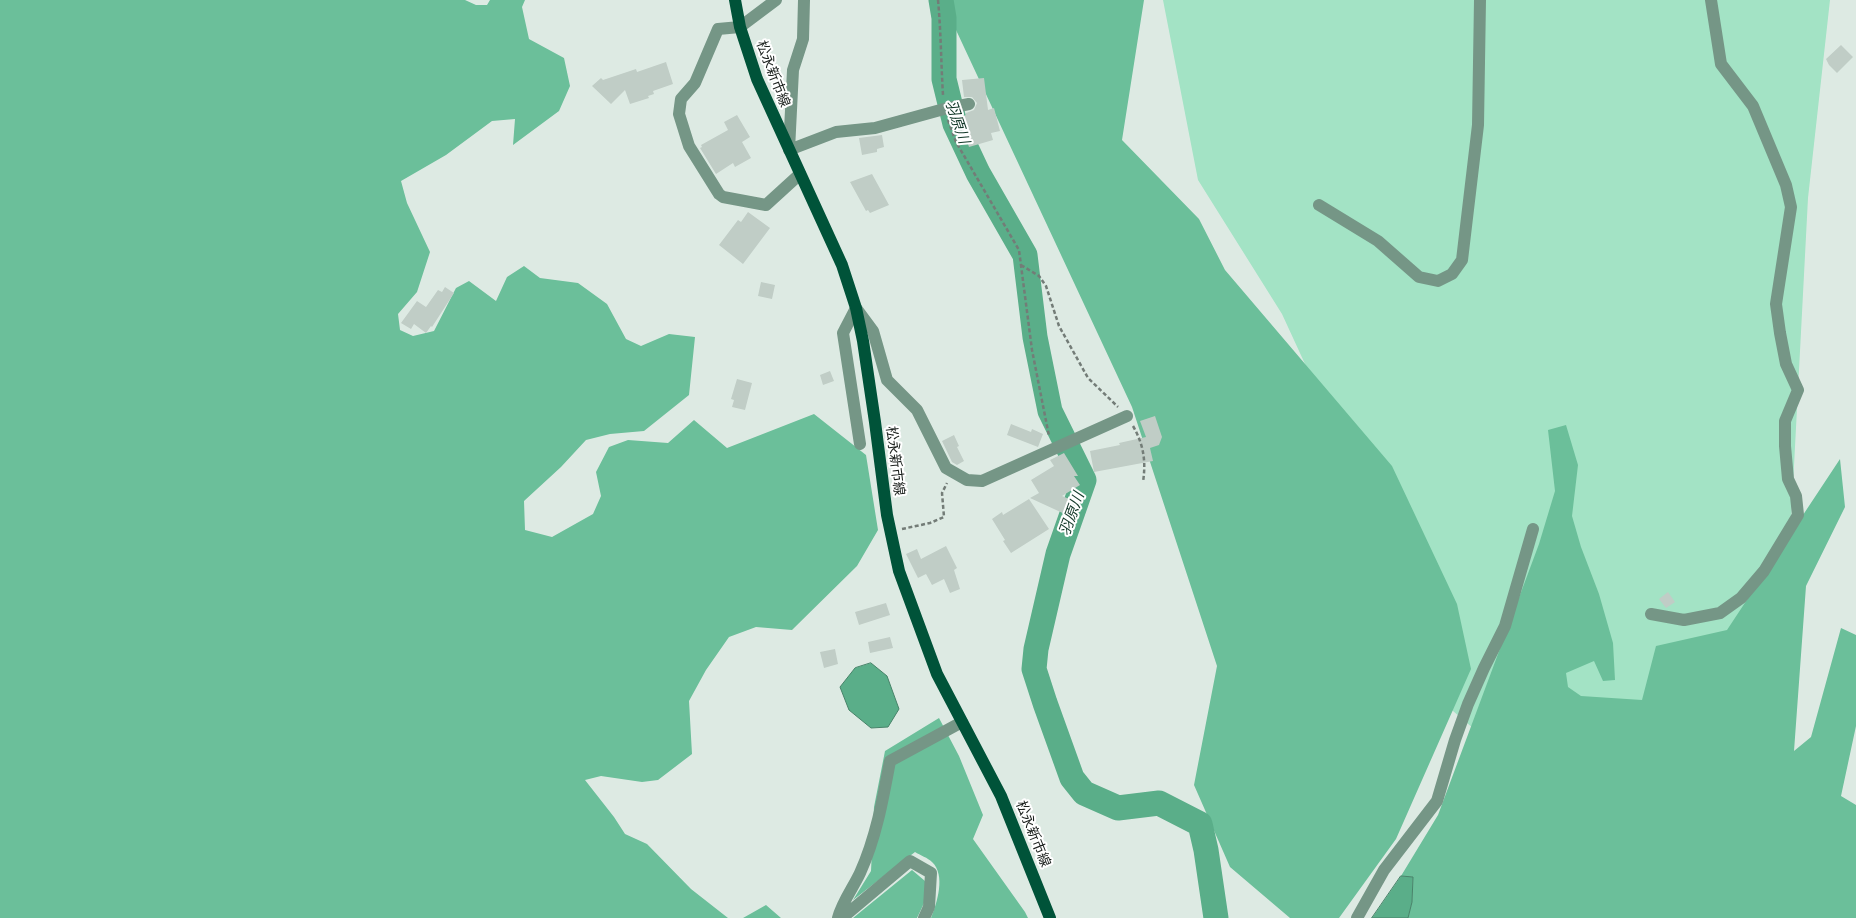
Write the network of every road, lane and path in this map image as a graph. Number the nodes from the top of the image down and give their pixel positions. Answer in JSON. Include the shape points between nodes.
{"nodes":[{"id":1,"x":735,"y":0,"type":"edge"},
{"id":2,"x":776,"y":0,"type":"edge"},
{"id":3,"x":804,"y":0,"type":"edge"},
{"id":4,"x":938,"y":0,"type":"edge"},
{"id":5,"x":1480,"y":0,"type":"edge"},
{"id":6,"x":1710,"y":0,"type":"edge"},
{"id":7,"x":740,"y":27,"type":"junction"},
{"id":8,"x":969,"y":104,"type":"dead end"},
{"id":9,"x":944,"y":109,"type":"junction"},
{"id":10,"x":788,"y":150,"type":"junction"},
{"id":11,"x":800,"y":174,"type":"junction"},
{"id":12,"x":1319,"y":205,"type":"dead end"},
{"id":13,"x":1021,"y":265,"type":"junction"},
{"id":14,"x":856,"y":308,"type":"junction"},
{"id":15,"x":1127,"y":416,"type":"junction"},
{"id":16,"x":860,"y":444,"type":"dead end"},
{"id":17,"x":1051,"y":450,"type":"junction"},
{"id":18,"x":959,"y":476,"type":"junction"},
{"id":19,"x":1143,"y":482,"type":"dead end"},
{"id":20,"x":1533,"y":529,"type":"dead end"},
{"id":21,"x":891,"y":532,"type":"junction"},
{"id":22,"x":1651,"y":614,"type":"dead end"},
{"id":23,"x":962,"y":722,"type":"junction"},
{"id":24,"x":1046,"y":905,"type":"junction"},
{"id":25,"x":840,"y":918,"type":"edge"},
{"id":26,"x":924,"y":918,"type":"edge"},
{"id":27,"x":1050,"y":918,"type":"edge"},
{"id":28,"x":1058,"y":918,"type":"edge"},
{"id":29,"x":1356,"y":918,"type":"edge"}],
"edges":[{"from":1,"to":7,"type":"main road","name":"松永新市線"},
{"from":2,"to":7,"type":"street"},
{"from":3,"to":10,"type":"street","via":[[803,39],[793,70]]},
{"from":4,"to":9,"type":"path"},
{"from":5,"to":12,"type":"street","via":[[1478,125],[1462,260],[1452,274],[1438,281],[1419,277],[1378,241]]},
{"from":6,"to":22,"type":"street","via":[[1721,64],[1753,106],[1786,185],[1791,207],[1776,304],[1786,364],[1798,390],[1785,421],[1788,478],[1796,496],[1798,514],[1764,571],[1741,598],[1720,613],[1684,620]]},
{"from":7,"to":10,"type":"main road","name":"松永新市線","via":[[757,79]]},
{"from":7,"to":11,"type":"street","via":[[718,29],[696,83],[681,99],[679,114],[689,146],[723,197],[766,205]]},
{"from":8,"to":9,"type":"street"},
{"from":9,"to":10,"type":"street","via":[[875,128],[836,132]]},
{"from":9,"to":13,"type":"path","via":[[956,142],[1019,250]]},
{"from":10,"to":11,"type":"main road","name":"松永新市線"},
{"from":11,"to":14,"type":"main road","name":"松永新市線","via":[[842,266]]},
{"from":13,"to":15,"type":"path","via":[[1039,276],[1046,286],[1059,326],[1088,378]]},
{"from":13,"to":17,"type":"path","via":[[1032,350]]},
{"from":14,"to":16,"type":"street","via":[[844,333]]},
{"from":14,"to":18,"type":"street","via":[[873,330],[887,380],[917,410],[946,468]]},
{"from":14,"to":21,"type":"main road","name":"松永新市線"},
{"from":15,"to":17,"type":"street"},
{"from":15,"to":19,"type":"path","via":[[1141,439],[1146,464]]},
{"from":17,"to":18,"type":"street","via":[[982,481]]},
{"from":18,"to":21,"type":"path","via":[[947,483],[942,493],[944,517]]},
{"from":20,"to":29,"type":"street","via":[[1504,626],[1468,704],[1437,801],[1384,870]]},
{"from":21,"to":23,"type":"main road","name":"松永新市線","via":[[899,571],[937,674]]},
{"from":23,"to":24,"type":"main road","name":"松永新市線","via":[[1001,796]]},
{"from":23,"to":25,"type":"street","via":[[890,761],[880,816],[860,872],[840,911]]},
{"from":24,"to":27,"type":"main road","name":"松永新市線"},
{"from":24,"to":28,"type":"street"},
{"from":25,"to":26,"type":"street","via":[[910,861],[931,873]]}]}
